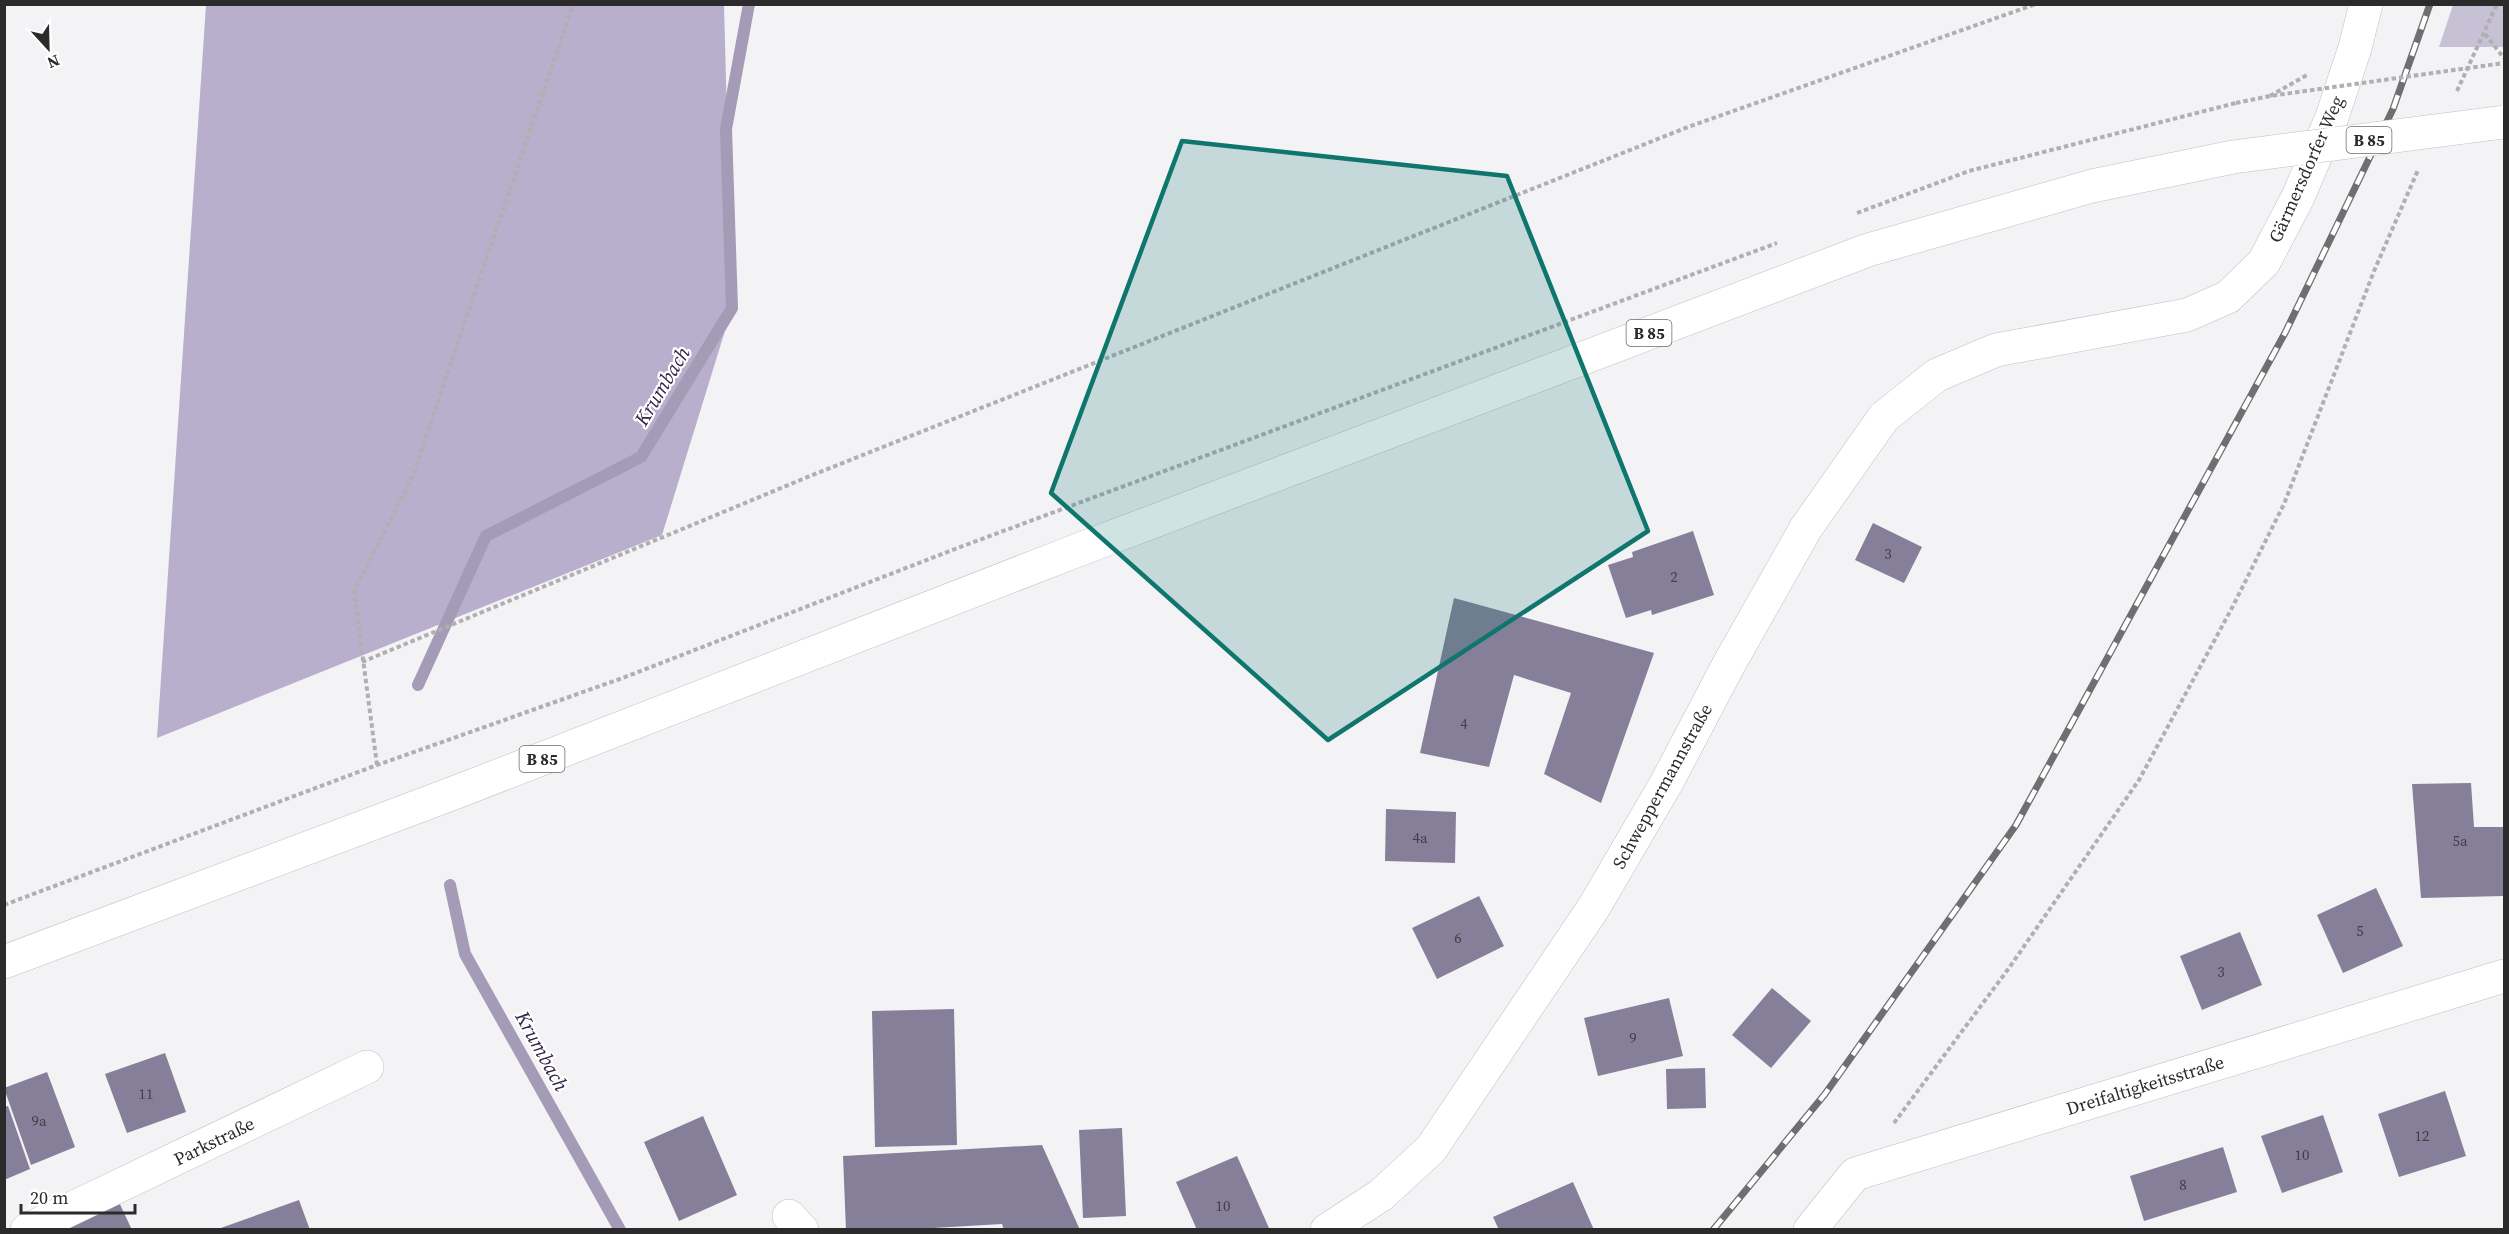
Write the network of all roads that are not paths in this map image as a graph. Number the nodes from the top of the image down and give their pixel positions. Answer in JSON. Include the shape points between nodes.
{"nodes":[{"id":1,"x":2366,"y":4,"type":"edge"},
{"id":2,"x":2505,"y":122,"type":"edge"},
{"id":3,"x":1995,"y":350,"type":"joint"},
{"id":4,"x":4,"y":962,"type":"edge"},
{"id":5,"x":2505,"y":976,"type":"edge"},
{"id":6,"x":367,"y":1067,"type":"dead end"},
{"id":7,"x":27,"y":1230,"type":"edge"},
{"id":8,"x":1327,"y":1230,"type":"edge"},
{"id":9,"x":1810,"y":1230,"type":"edge"}],
"edges":[{"from":1,"to":3,"type":"street","name":"Gärmersdorfer Weg","via":[[2332,117],[2298,198],[2264,262],[2228,297],[2187,315]]},
{"from":2,"to":4,"type":"street","number":"B 85","bridge":true,"via":[[2234,157],[2092,186],[1868,250]]},
{"from":3,"to":8,"type":"street","name":"Schweppermannstraße","via":[[1937,375],[1884,417],[1806,528],[1594,907],[1438,1139],[1381,1195]]},
{"from":5,"to":9,"type":"street","name":"Dreifaltigkeitsstraße","via":[[1855,1174]]},
{"from":6,"to":7,"type":"street","name":"Parkstraße"}]}
